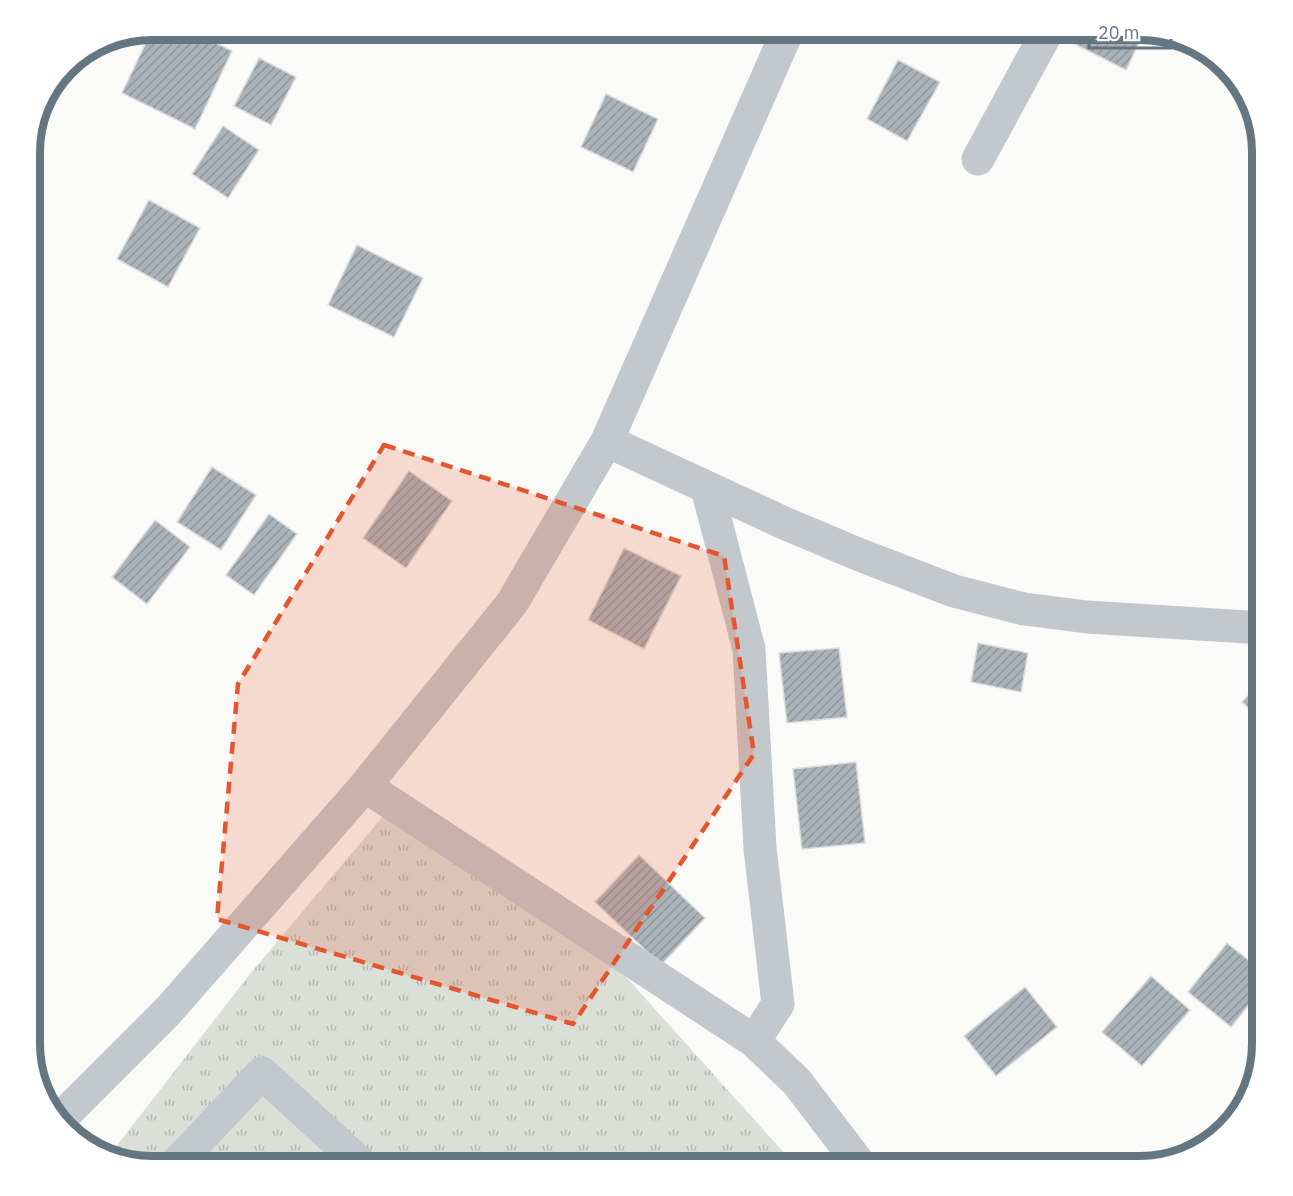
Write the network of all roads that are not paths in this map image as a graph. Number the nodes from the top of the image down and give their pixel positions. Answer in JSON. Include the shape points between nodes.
{"nodes":[{"id":1,"x":784,"y":40,"type":"edge"},
{"id":2,"x":1043,"y":40,"type":"edge"},
{"id":3,"x":978,"y":159,"type":"dead end"},
{"id":4,"x":607,"y":441,"type":"junction"},
{"id":5,"x":707,"y":488,"type":"junction"},
{"id":6,"x":1252,"y":627,"type":"edge"},
{"id":7,"x":365,"y":786,"type":"junction"},
{"id":8,"x":754,"y":1041,"type":"junction"},
{"id":9,"x":65,"y":1114,"type":"edge"},
{"id":10,"x":183,"y":1156,"type":"edge"},
{"id":11,"x":352,"y":1156,"type":"edge"},
{"id":12,"x":853,"y":1156,"type":"edge"}],
"edges":[{"from":1,"to":4,"type":"street"},
{"from":2,"to":3,"type":"street"},
{"from":4,"to":5,"type":"street"},
{"from":4,"to":7,"type":"street","via":[[512,603]]},
{"from":5,"to":6,"type":"street","via":[[870,559],[954,591],[1024,609]]},
{"from":5,"to":8,"type":"street","via":[[749,649],[760,848],[778,1004]]},
{"from":7,"to":8,"type":"street"},
{"from":7,"to":9,"type":"street","via":[[168,1011]]},
{"from":8,"to":12,"type":"street","via":[[797,1082]]},
{"from":10,"to":11,"type":"street","via":[[262,1073]]}]}
